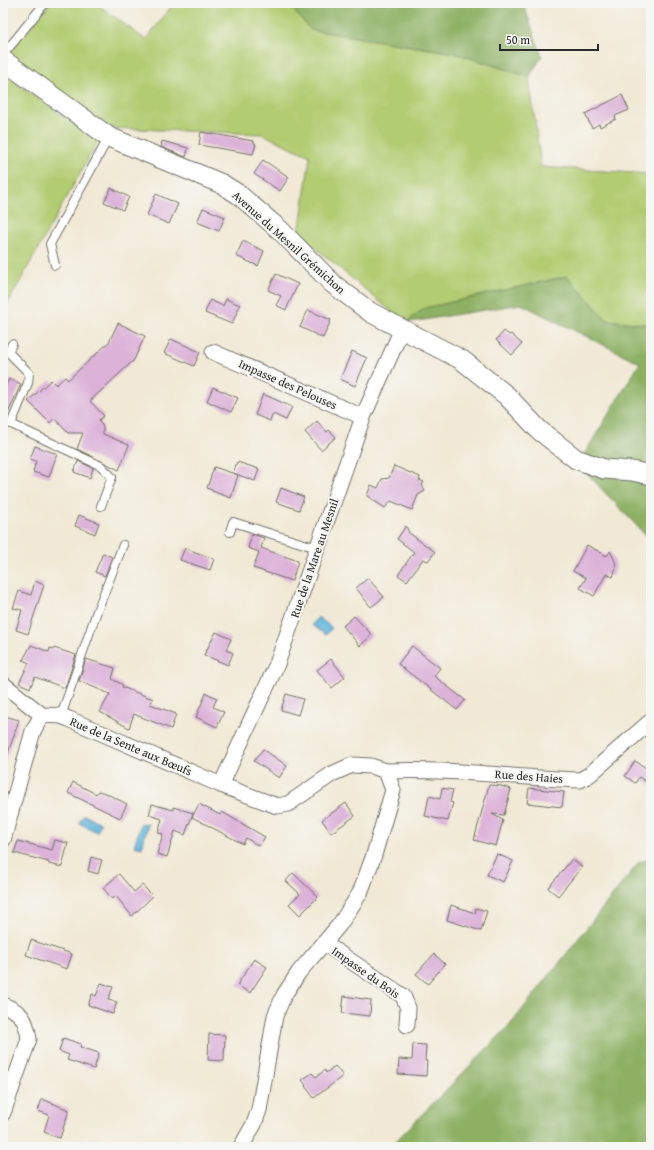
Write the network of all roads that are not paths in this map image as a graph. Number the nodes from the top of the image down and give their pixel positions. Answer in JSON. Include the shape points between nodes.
{"nodes":[{"id":1,"x":45,"y":3,"type":"edge"},
{"id":2,"x":3,"y":56,"type":"edge"},
{"id":3,"x":3,"y":60,"type":"edge"},
{"id":4,"x":109,"y":137,"type":"junction"},
{"id":5,"x":54,"y":265,"type":"dead end"},
{"id":6,"x":402,"y":329,"type":"junction"},
{"id":7,"x":12,"y":344,"type":"dead end"},
{"id":8,"x":213,"y":352,"type":"dead end"},
{"id":9,"x":363,"y":417,"type":"junction"},
{"id":10,"x":651,"y":475,"type":"edge"},
{"id":11,"x":101,"y":506,"type":"dead end"},
{"id":12,"x":230,"y":532,"type":"dead end"},
{"id":13,"x":123,"y":545,"type":"dead end"},
{"id":14,"x":317,"y":548,"type":"junction"},
{"id":15,"x":3,"y":684,"type":"edge"},
{"id":16,"x":42,"y":715,"type":"junction"},
{"id":17,"x":61,"y":716,"type":"junction"},
{"id":18,"x":651,"y":721,"type":"edge"},
{"id":19,"x":386,"y":771,"type":"junction"},
{"id":20,"x":221,"y":784,"type":"junction"},
{"id":21,"x":3,"y":840,"type":"edge"},
{"id":22,"x":324,"y":943,"type":"junction"},
{"id":23,"x":3,"y":1005,"type":"edge"},
{"id":24,"x":408,"y":1025,"type":"dead end"},
{"id":25,"x":3,"y":1113,"type":"edge"},
{"id":26,"x":241,"y":1147,"type":"edge"}],
"edges":[{"from":1,"to":2,"type":"lane"},
{"from":3,"to":4,"type":"street","name":"Avenue du Mesnil Grémichon"},
{"from":4,"to":5,"type":"lane","via":[[50,244]]},
{"from":4,"to":6,"type":"street","name":"Avenue du Mesnil Grémichon","via":[[222,184],[238,194],[280,230],[333,284],[370,312]]},
{"from":6,"to":9,"type":"street","name":"Rue de la Mare au Mesnil"},
{"from":6,"to":10,"type":"street","name":"Avenue du Mesnil Grémichon","via":[[462,360],[507,396],[539,430],[576,459],[604,469]]},
{"from":7,"to":11,"type":"lane","via":[[8,352],[29,374],[28,383],[10,424],[101,466],[112,477]]},
{"from":8,"to":9,"type":"street","name":"Impasse des Pelouses"},
{"from":9,"to":14,"type":"street","name":"Rue de la Mare au Mesnil"},
{"from":12,"to":14,"type":"lane","via":[[233,522]]},
{"from":13,"to":17,"type":"lane"},
{"from":14,"to":20,"type":"street","name":"Rue de la Mare au Mesnil","via":[[277,664]]},
{"from":15,"to":16,"type":"street"},
{"from":16,"to":17,"type":"street","name":"Rue de la Sente aux Bœufs"},
{"from":16,"to":21,"type":"street","via":[[33,731]]},
{"from":17,"to":20,"type":"street","name":"Rue de la Sente aux Bœufs"},
{"from":18,"to":19,"type":"street","name":"Rue des Haies","via":[[580,780],[479,772]]},
{"from":19,"to":20,"type":"street","name":"Rue de la Sente aux Bœufs","via":[[371,766],[352,765],[332,774],[288,804],[276,806]]},
{"from":19,"to":22,"type":"street","via":[[393,790],[374,855],[360,893]]},
{"from":22,"to":24,"type":"street","name":"Impasse du Bois","via":[[403,996],[408,1008]]},
{"from":22,"to":26,"type":"street","via":[[299,972],[284,995],[275,1016],[259,1110]]},
{"from":23,"to":25,"type":"street","via":[[22,1016],[29,1039]]}]}
